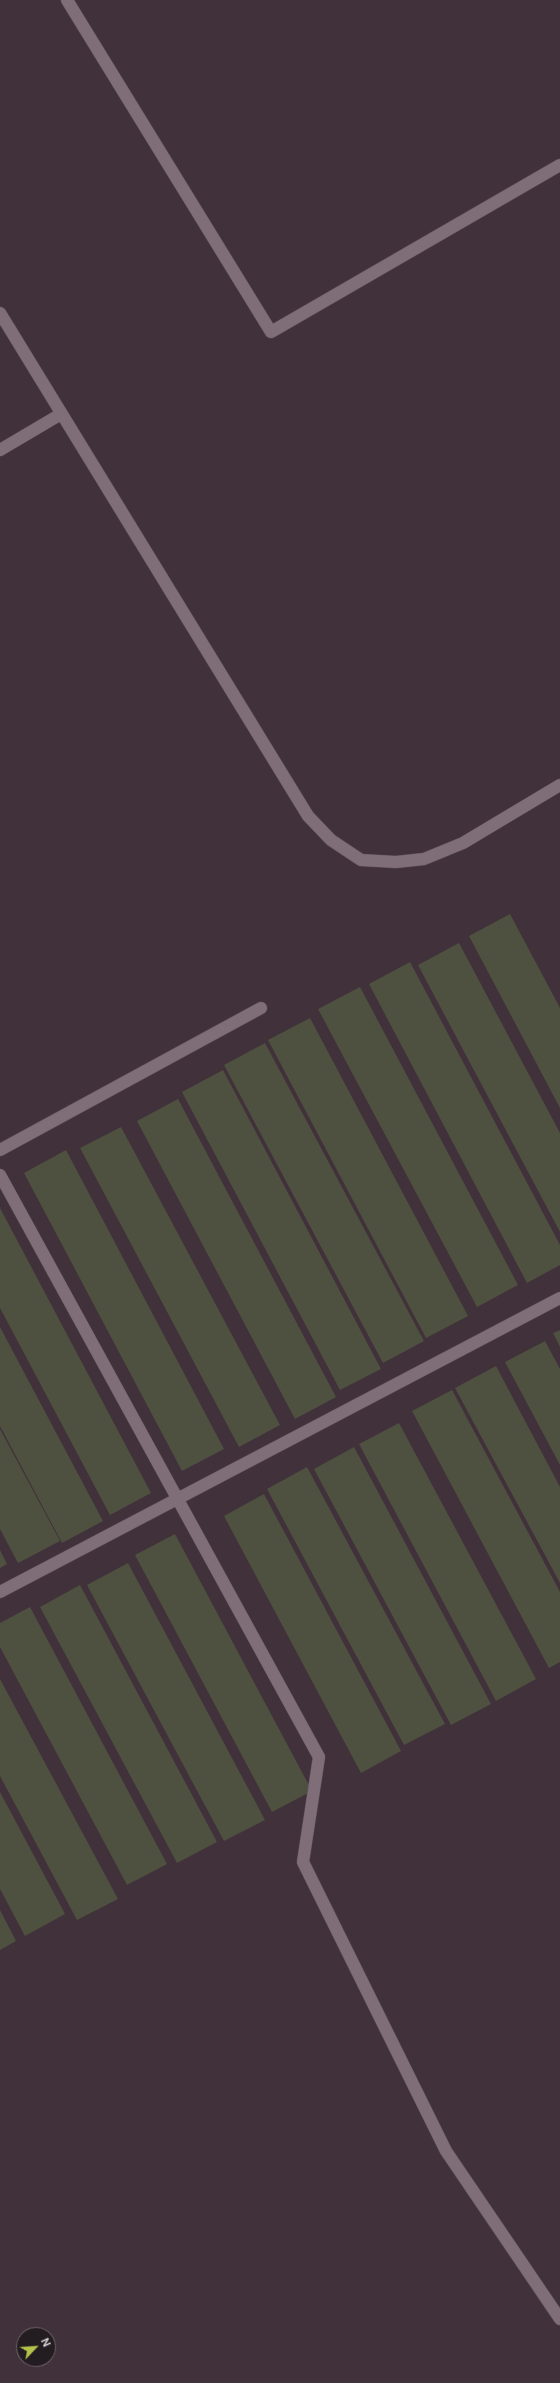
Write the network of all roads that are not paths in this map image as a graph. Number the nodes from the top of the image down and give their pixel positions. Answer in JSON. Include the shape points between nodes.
{"nodes":[{"id":1,"x":67,"y":0,"type":"edge"},
{"id":2,"x":560,"y":165,"type":"edge"},
{"id":3,"x":0,"y":314,"type":"edge"},
{"id":4,"x":61,"y":414,"type":"junction"},
{"id":5,"x":0,"y":450,"type":"edge"},
{"id":6,"x":560,"y":784,"type":"edge"},
{"id":7,"x":261,"y":1008,"type":"dead end"},
{"id":8,"x":0,"y":1150,"type":"edge"},
{"id":9,"x":0,"y":1175,"type":"edge"},
{"id":10,"x":560,"y":1298,"type":"edge"},
{"id":11,"x":177,"y":1499,"type":"junction"},
{"id":12,"x":0,"y":1592,"type":"edge"},
{"id":13,"x":560,"y":2319,"type":"edge"}],
"edges":[{"from":1,"to":2,"type":"street","via":[[271,332]]},
{"from":3,"to":4,"type":"street"},
{"from":4,"to":5,"type":"street"},
{"from":4,"to":6,"type":"street","via":[[308,816],[331,840],[361,860],[396,862],[424,859],[463,843]]},
{"from":7,"to":8,"type":"street"},
{"from":9,"to":11,"type":"street"},
{"from":10,"to":11,"type":"street"},
{"from":11,"to":12,"type":"street"},
{"from":11,"to":13,"type":"street","via":[[319,1757],[303,1862],[446,2151]]}]}
